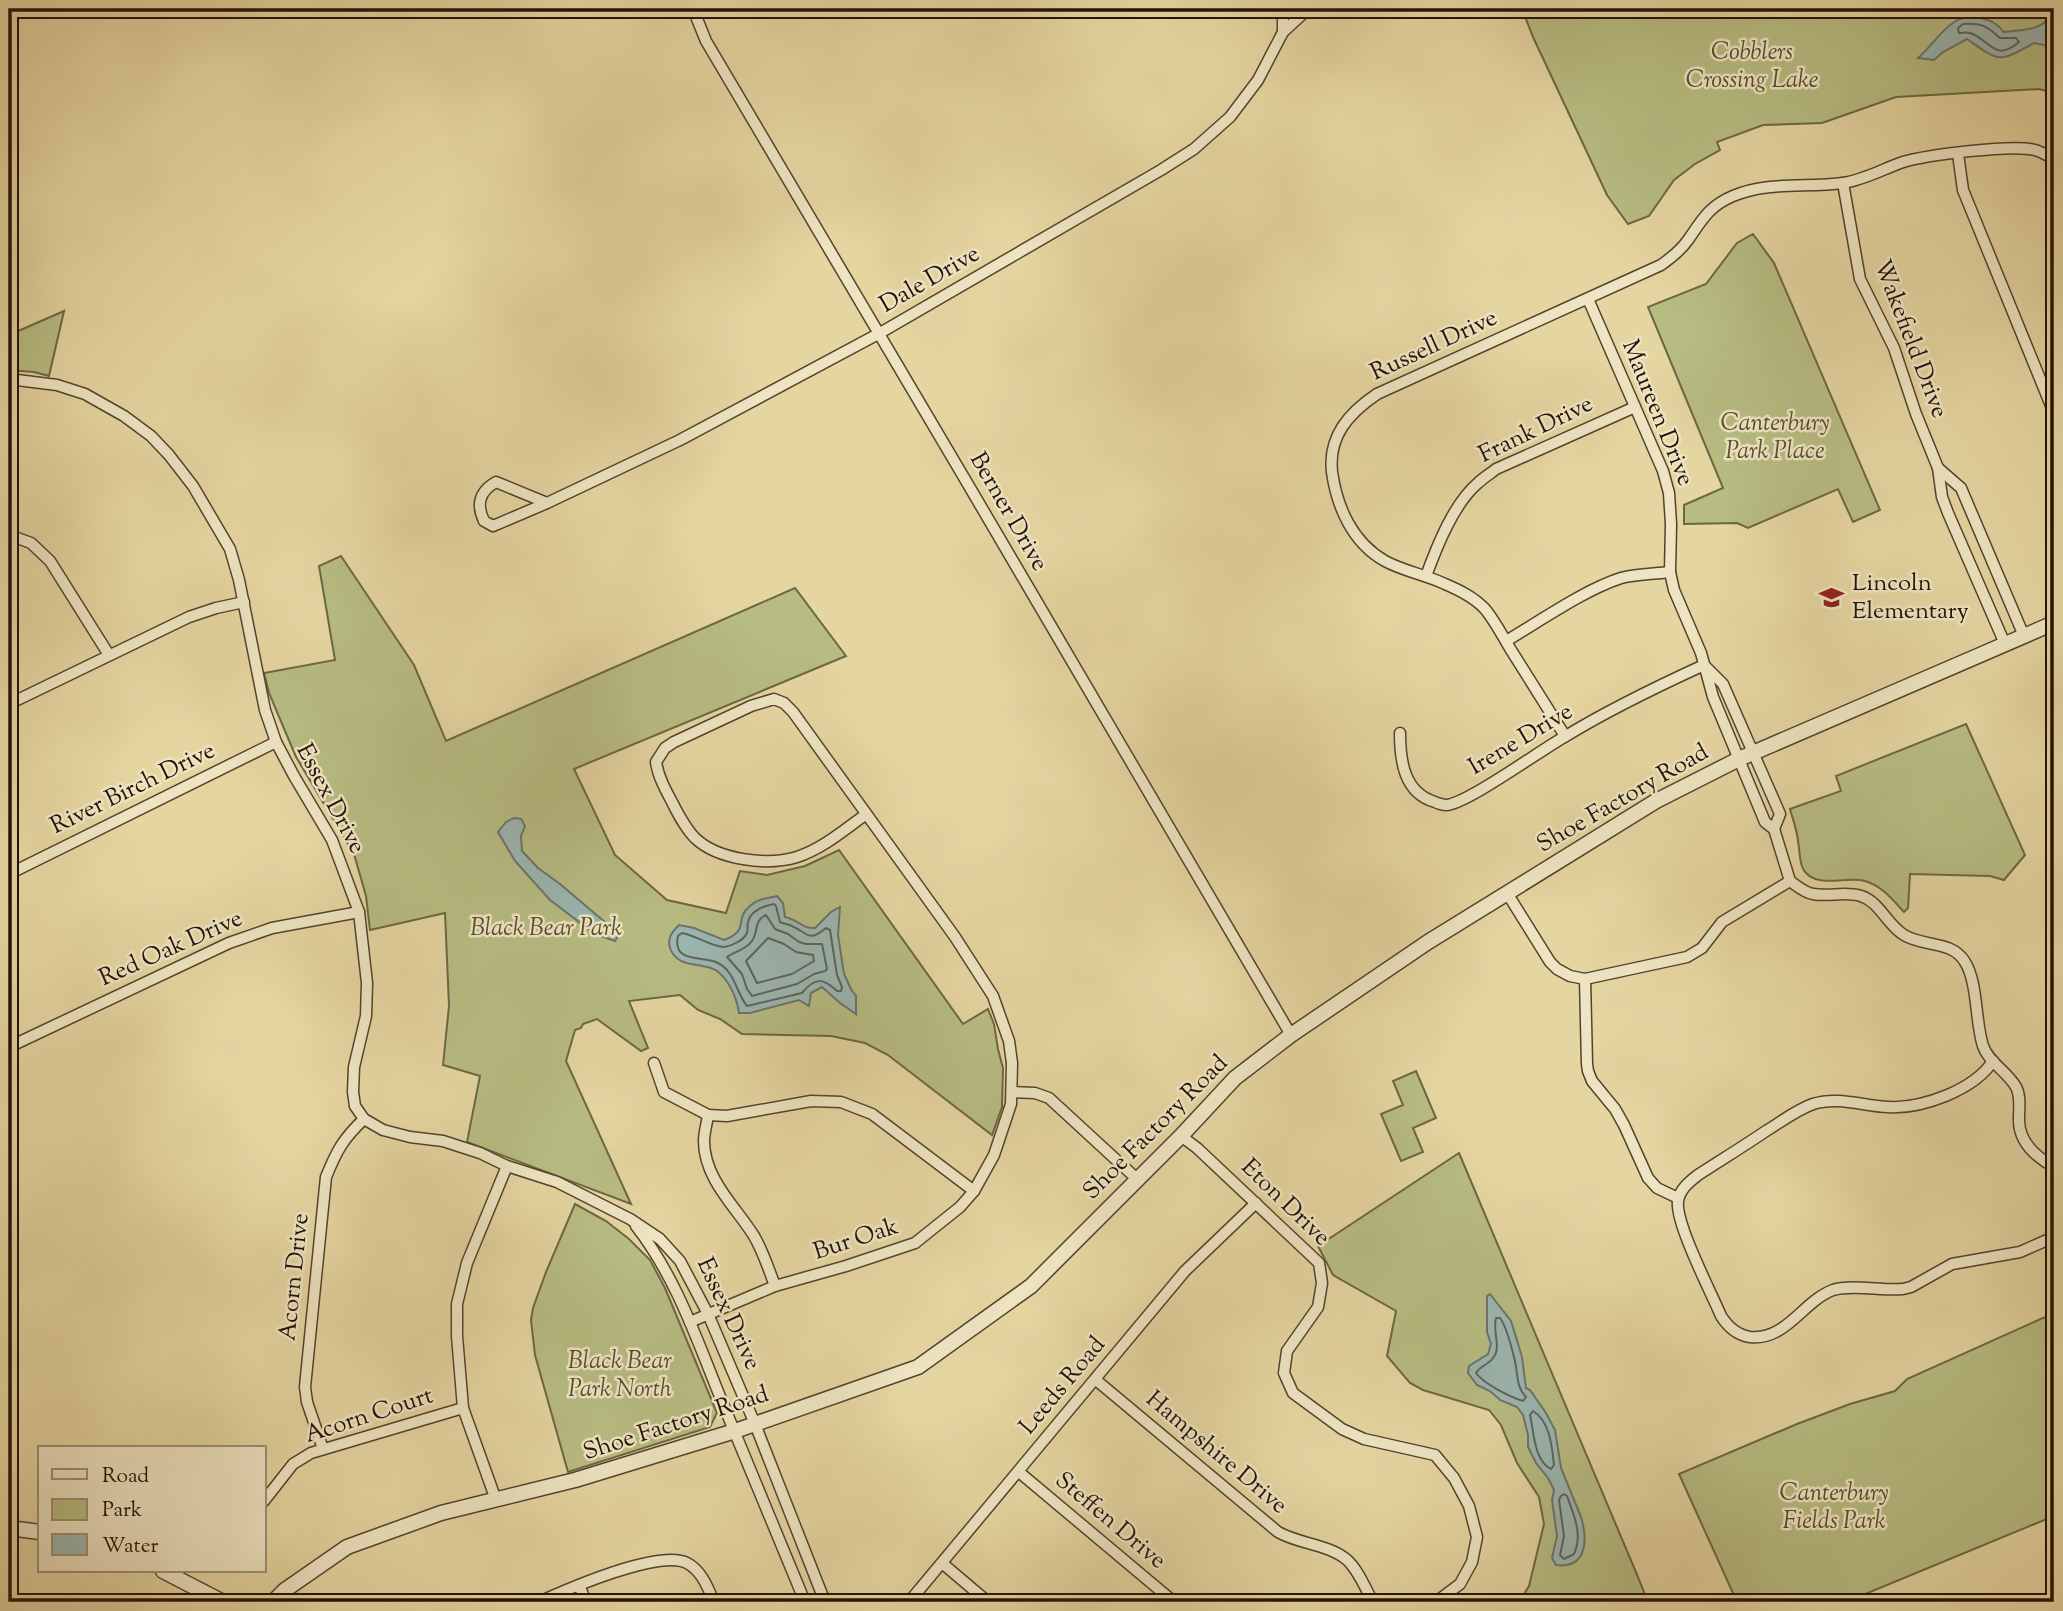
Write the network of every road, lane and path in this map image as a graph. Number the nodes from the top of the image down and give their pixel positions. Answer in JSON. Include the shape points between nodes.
{"nodes":[{"id":1,"x":693,"y":9,"type":"edge"},
{"id":2,"x":1283,"y":9,"type":"edge"},
{"id":3,"x":1308,"y":9,"type":"edge"},
{"id":4,"x":1283,"y":32,"type":"junction"},
{"id":5,"x":1958,"y":154,"type":"junction"},
{"id":6,"x":2054,"y":159,"type":"edge"},
{"id":7,"x":1843,"y":183,"type":"junction"},
{"id":8,"x":1588,"y":299,"type":"junction"},
{"id":9,"x":880,"y":333,"type":"junction"},
{"id":10,"x":9,"y":379,"type":"edge"},
{"id":11,"x":1635,"y":407,"type":"junction"},
{"id":12,"x":2054,"y":412,"type":"edge"},
{"id":13,"x":1938,"y":468,"type":"junction"},
{"id":14,"x":547,"y":503,"type":"junction"},
{"id":15,"x":9,"y":535,"type":"edge"},
{"id":16,"x":1670,"y":572,"type":"junction"},
{"id":17,"x":1426,"y":576,"type":"junction"},
{"id":18,"x":244,"y":602,"type":"junction"},
{"id":19,"x":2054,"y":623,"type":"edge"},
{"id":20,"x":2024,"y":636,"type":"junction"},
{"id":21,"x":1506,"y":641,"type":"junction"},
{"id":22,"x":2004,"y":643,"type":"junction"},
{"id":23,"x":109,"y":655,"type":"junction"},
{"id":24,"x":1704,"y":665,"type":"junction"},
{"id":25,"x":9,"y":704,"type":"edge"},
{"id":26,"x":1400,"y":733,"type":"dead end"},
{"id":27,"x":1565,"y":736,"type":"junction"},
{"id":28,"x":276,"y":743,"type":"junction"},
{"id":29,"x":1754,"y":753,"type":"junction"},
{"id":30,"x":1739,"y":759,"type":"junction"},
{"id":31,"x":865,"y":815,"type":"junction"},
{"id":32,"x":1774,"y":830,"type":"junction"},
{"id":33,"x":9,"y":874,"type":"edge"},
{"id":34,"x":1790,"y":881,"type":"junction"},
{"id":35,"x":1507,"y":893,"type":"junction"},
{"id":36,"x":359,"y":912,"type":"junction"},
{"id":37,"x":1584,"y":979,"type":"junction"},
{"id":38,"x":1291,"y":1035,"type":"junction"},
{"id":39,"x":9,"y":1047,"type":"edge"},
{"id":40,"x":1993,"y":1062,"type":"junction"},
{"id":41,"x":654,"y":1063,"type":"dead end"},
{"id":42,"x":1012,"y":1092,"type":"junction"},
{"id":43,"x":708,"y":1115,"type":"junction"},
{"id":44,"x":364,"y":1119,"type":"junction"},
{"id":45,"x":1181,"y":1136,"type":"junction"},
{"id":46,"x":507,"y":1166,"type":"junction"},
{"id":47,"x":2054,"y":1167,"type":"edge"},
{"id":48,"x":1137,"y":1179,"type":"junction"},
{"id":49,"x":974,"y":1191,"type":"junction"},
{"id":50,"x":1678,"y":1198,"type":"junction"},
{"id":51,"x":1256,"y":1203,"type":"junction"},
{"id":52,"x":630,"y":1219,"type":"junction"},
{"id":53,"x":2054,"y":1237,"type":"edge"},
{"id":54,"x":775,"y":1286,"type":"junction"},
{"id":55,"x":708,"y":1314,"type":"junction"},
{"id":56,"x":690,"y":1322,"type":"junction"},
{"id":57,"x":1096,"y":1380,"type":"junction"},
{"id":58,"x":463,"y":1408,"type":"junction"},
{"id":59,"x":755,"y":1424,"type":"junction"},
{"id":60,"x":734,"y":1431,"type":"junction"},
{"id":61,"x":323,"y":1449,"type":"junction"},
{"id":62,"x":1019,"y":1472,"type":"junction"},
{"id":63,"x":266,"y":1498,"type":"edge"},
{"id":64,"x":496,"y":1500,"type":"junction"},
{"id":65,"x":9,"y":1528,"type":"edge"},
{"id":66,"x":38,"y":1532,"type":"edge"},
{"id":67,"x":942,"y":1563,"type":"junction"},
{"id":68,"x":165,"y":1572,"type":"edge"},
{"id":69,"x":579,"y":1586,"type":"junction"},
{"id":70,"x":223,"y":1602,"type":"edge"},
{"id":71,"x":273,"y":1602,"type":"edge"},
{"id":72,"x":539,"y":1602,"type":"edge"},
{"id":73,"x":586,"y":1602,"type":"edge"},
{"id":74,"x":714,"y":1602,"type":"edge"},
{"id":75,"x":805,"y":1602,"type":"edge"},
{"id":76,"x":825,"y":1602,"type":"edge"},
{"id":77,"x":909,"y":1602,"type":"edge"},
{"id":78,"x":988,"y":1602,"type":"edge"},
{"id":79,"x":1174,"y":1602,"type":"edge"},
{"id":80,"x":1373,"y":1602,"type":"edge"},
{"id":81,"x":1436,"y":1602,"type":"edge"}],
"edges":[{"from":1,"to":9,"type":"street","name":"Berner Drive","via":[[706,41]]},
{"from":2,"to":4,"type":"street","name":"Dale Drive"},
{"from":3,"to":4,"type":"street","name":"Dale Drive"},
{"from":4,"to":9,"type":"street","name":"Dale Drive","via":[[1258,80],[1230,117],[1194,149]]},
{"from":5,"to":6,"type":"street","name":"Russell Drive","via":[[2024,149]]},
{"from":5,"to":7,"type":"street","name":"Russell Drive","via":[[1924,157]]},
{"from":5,"to":12,"type":"street","via":[[1963,190]]},
{"from":7,"to":8,"type":"street","name":"Russell Drive","via":[[1769,187],[1732,197],[1704,216],[1680,249],[1661,265]]},
{"from":7,"to":13,"type":"street","name":"Wakefield Drive","via":[[1860,279],[1894,348]]},
{"from":8,"to":11,"type":"street","name":"Maureen Drive"},
{"from":8,"to":17,"type":"street","name":"Russell Drive","via":[[1377,394],[1344,422],[1332,448],[1332,467],[1334,486],[1350,527],[1365,547],[1386,561]]},
{"from":9,"to":14,"type":"street","name":"Dale Drive","via":[[680,440]]},
{"from":9,"to":38,"type":"street","name":"Berner Drive"},
{"from":10,"to":18,"type":"street","name":"Essex Drive","via":[[85,394],[152,436],[230,549]]},
{"from":11,"to":16,"type":"street","name":"Maureen Drive","via":[[1670,493]]},
{"from":11,"to":17,"type":"street","name":"Frank Drive","via":[[1496,469],[1477,484],[1460,503]]},
{"from":13,"to":20,"type":"street","name":"Wakefield Drive","via":[[1961,488]]},
{"from":13,"to":22,"type":"street","name":"Wakefield Drive","via":[[1948,513]]},
{"from":14,"to":14,"type":"street","name":"Dale Drive","via":[[493,526],[479,510],[487,487],[496,482]]},
{"from":15,"to":23,"type":"street","via":[[31,543],[50,561]]},
{"from":16,"to":21,"type":"street","via":[[1604,585]]},
{"from":16,"to":24,"type":"street","name":"Maureen Drive"},
{"from":17,"to":21,"type":"street","name":"Russell Drive","via":[[1463,591],[1485,609]]},
{"from":18,"to":23,"type":"street","via":[[189,617]]},
{"from":18,"to":28,"type":"street","name":"Essex Drive"},
{"from":19,"to":20,"type":"street","name":"Shoe Factory Road"},
{"from":20,"to":22,"type":"street","name":"Shoe Factory Road"},
{"from":21,"to":27,"type":"street","name":"Russell Drive"},
{"from":22,"to":29,"type":"street","name":"Shoe Factory Road"},
{"from":23,"to":25,"type":"street"},
{"from":24,"to":27,"type":"street","name":"Irene Drive","via":[[1633,697]]},
{"from":24,"to":29,"type":"street","name":"Maureen Drive","via":[[1723,684]]},
{"from":24,"to":30,"type":"street","name":"Maureen Drive"},
{"from":26,"to":27,"type":"street","name":"Irene Drive","via":[[1400,758],[1410,786],[1426,800],[1445,805],[1465,799]]},
{"from":28,"to":33,"type":"street","name":"River Birch Drive"},
{"from":28,"to":36,"type":"street","name":"Essex Drive","via":[[332,840]]},
{"from":29,"to":30,"type":"street","name":"Shoe Factory Road"},
{"from":29,"to":32,"type":"street","name":"Maureen Drive","via":[[1780,814]]},
{"from":30,"to":32,"type":"street","name":"Maureen Drive","via":[[1765,821]]},
{"from":30,"to":35,"type":"street","name":"Shoe Factory Road","via":[[1656,801]]},
{"from":31,"to":31,"type":"street","name":"Bur Oak","via":[[799,856],[770,862],[740,858],[695,838],[669,797],[656,762],[674,742],[774,699],[793,712]]},
{"from":31,"to":42,"type":"street","name":"Bur Oak","via":[[993,996],[1009,1041]]},
{"from":32,"to":34,"type":"street","name":"Maureen Drive"},
{"from":34,"to":37,"type":"street","via":[[1722,922],[1702,948],[1687,957]]},
{"from":34,"to":40,"type":"street","via":[[1812,894],[1866,898],[1906,937],[1949,948],[1961,956],[1972,981],[1982,1044]]},
{"from":35,"to":37,"type":"street","via":[[1550,962],[1563,973]]},
{"from":35,"to":38,"type":"street","name":"Shoe Factory Road"},
{"from":36,"to":39,"type":"street","name":"Red Oak Drive","via":[[272,928],[229,943]]},
{"from":36,"to":44,"type":"street","name":"Essex Drive","via":[[366,1016],[353,1091],[355,1106]]},
{"from":37,"to":50,"type":"street","via":[[1589,1076],[1619,1115],[1652,1185]]},
{"from":38,"to":45,"type":"street","name":"Shoe Factory Road","via":[[1236,1078]]},
{"from":40,"to":47,"type":"street","via":[[2017,1089],[2024,1142]]},
{"from":40,"to":50,"type":"street","via":[[1966,1086],[1913,1106],[1842,1101],[1814,1104],[1698,1175]]},
{"from":41,"to":43,"type":"street","via":[[664,1092]]},
{"from":42,"to":48,"type":"street","via":[[1049,1098]]},
{"from":42,"to":49,"type":"street","name":"Bur Oak","via":[[994,1154]]},
{"from":43,"to":49,"type":"street","via":[[727,1116],[811,1101],[841,1102],[872,1114]]},
{"from":43,"to":54,"type":"street","via":[[704,1141],[708,1162],[722,1192],[755,1237]]},
{"from":44,"to":46,"type":"street","name":"Essex Drive","via":[[383,1130],[443,1141]]},
{"from":44,"to":61,"type":"street","name":"Acorn Drive","via":[[346,1136],[326,1177],[304,1387]]},
{"from":45,"to":48,"type":"street","name":"Shoe Factory Road"},
{"from":45,"to":51,"type":"street","name":"Eton Drive"},
{"from":46,"to":52,"type":"street","name":"Essex Drive","via":[[557,1182]]},
{"from":46,"to":58,"type":"street","via":[[467,1263],[457,1304]]},
{"from":48,"to":59,"type":"street","name":"Shoe Factory Road","via":[[1031,1286],[918,1367]]},
{"from":49,"to":54,"type":"street","name":"Bur Oak","via":[[915,1243]]},
{"from":50,"to":53,"type":"street","via":[[1681,1221],[1721,1316],[1739,1334],[1753,1338],[1775,1333],[1834,1290],[1903,1289],[1952,1264],[2020,1252]]},
{"from":51,"to":57,"type":"street","name":"Leeds Road","via":[[1185,1271]]},
{"from":51,"to":81,"type":"street","name":"Eton Drive","via":[[1319,1263],[1318,1307],[1287,1351],[1284,1373],[1293,1393],[1342,1429],[1364,1439],[1434,1455],[1469,1506],[1477,1537],[1472,1562],[1460,1584]]},
{"from":52,"to":55,"type":"street","name":"Essex Drive","via":[[660,1239],[680,1261]]},
{"from":52,"to":56,"type":"street","name":"Essex Drive","via":[[667,1272]]},
{"from":54,"to":55,"type":"street","name":"Bur Oak"},
{"from":55,"to":56,"type":"street","name":"Bur Oak"},
{"from":55,"to":59,"type":"street","name":"Essex Drive"},
{"from":56,"to":60,"type":"street","name":"Essex Drive"},
{"from":57,"to":62,"type":"street","name":"Leeds Road"},
{"from":57,"to":80,"type":"street","name":"Hampshire Drive","via":[[1278,1532],[1348,1560]]},
{"from":58,"to":61,"type":"street","name":"Acorn Court"},
{"from":58,"to":64,"type":"street"},
{"from":59,"to":60,"type":"street","name":"Shoe Factory Road"},
{"from":59,"to":76,"type":"street","name":"Essex Drive"},
{"from":60,"to":64,"type":"street","name":"Shoe Factory Road"},
{"from":60,"to":75,"type":"street","name":"Essex Drive"},
{"from":61,"to":63,"type":"street","name":"Acorn Court","via":[[293,1464]]},
{"from":62,"to":67,"type":"street","name":"Leeds Road"},
{"from":62,"to":79,"type":"street","name":"Steffen Drive"},
{"from":64,"to":71,"type":"street","name":"Shoe Factory Road","via":[[441,1513],[347,1547]]},
{"from":65,"to":66,"type":"street"},
{"from":67,"to":77,"type":"street","name":"Leeds Road"},
{"from":67,"to":78,"type":"street"},
{"from":68,"to":70,"type":"street"},
{"from":69,"to":72,"type":"street"},
{"from":69,"to":73,"type":"street"},
{"from":69,"to":74,"type":"street","via":[[663,1559],[685,1562],[700,1573]]}]}
